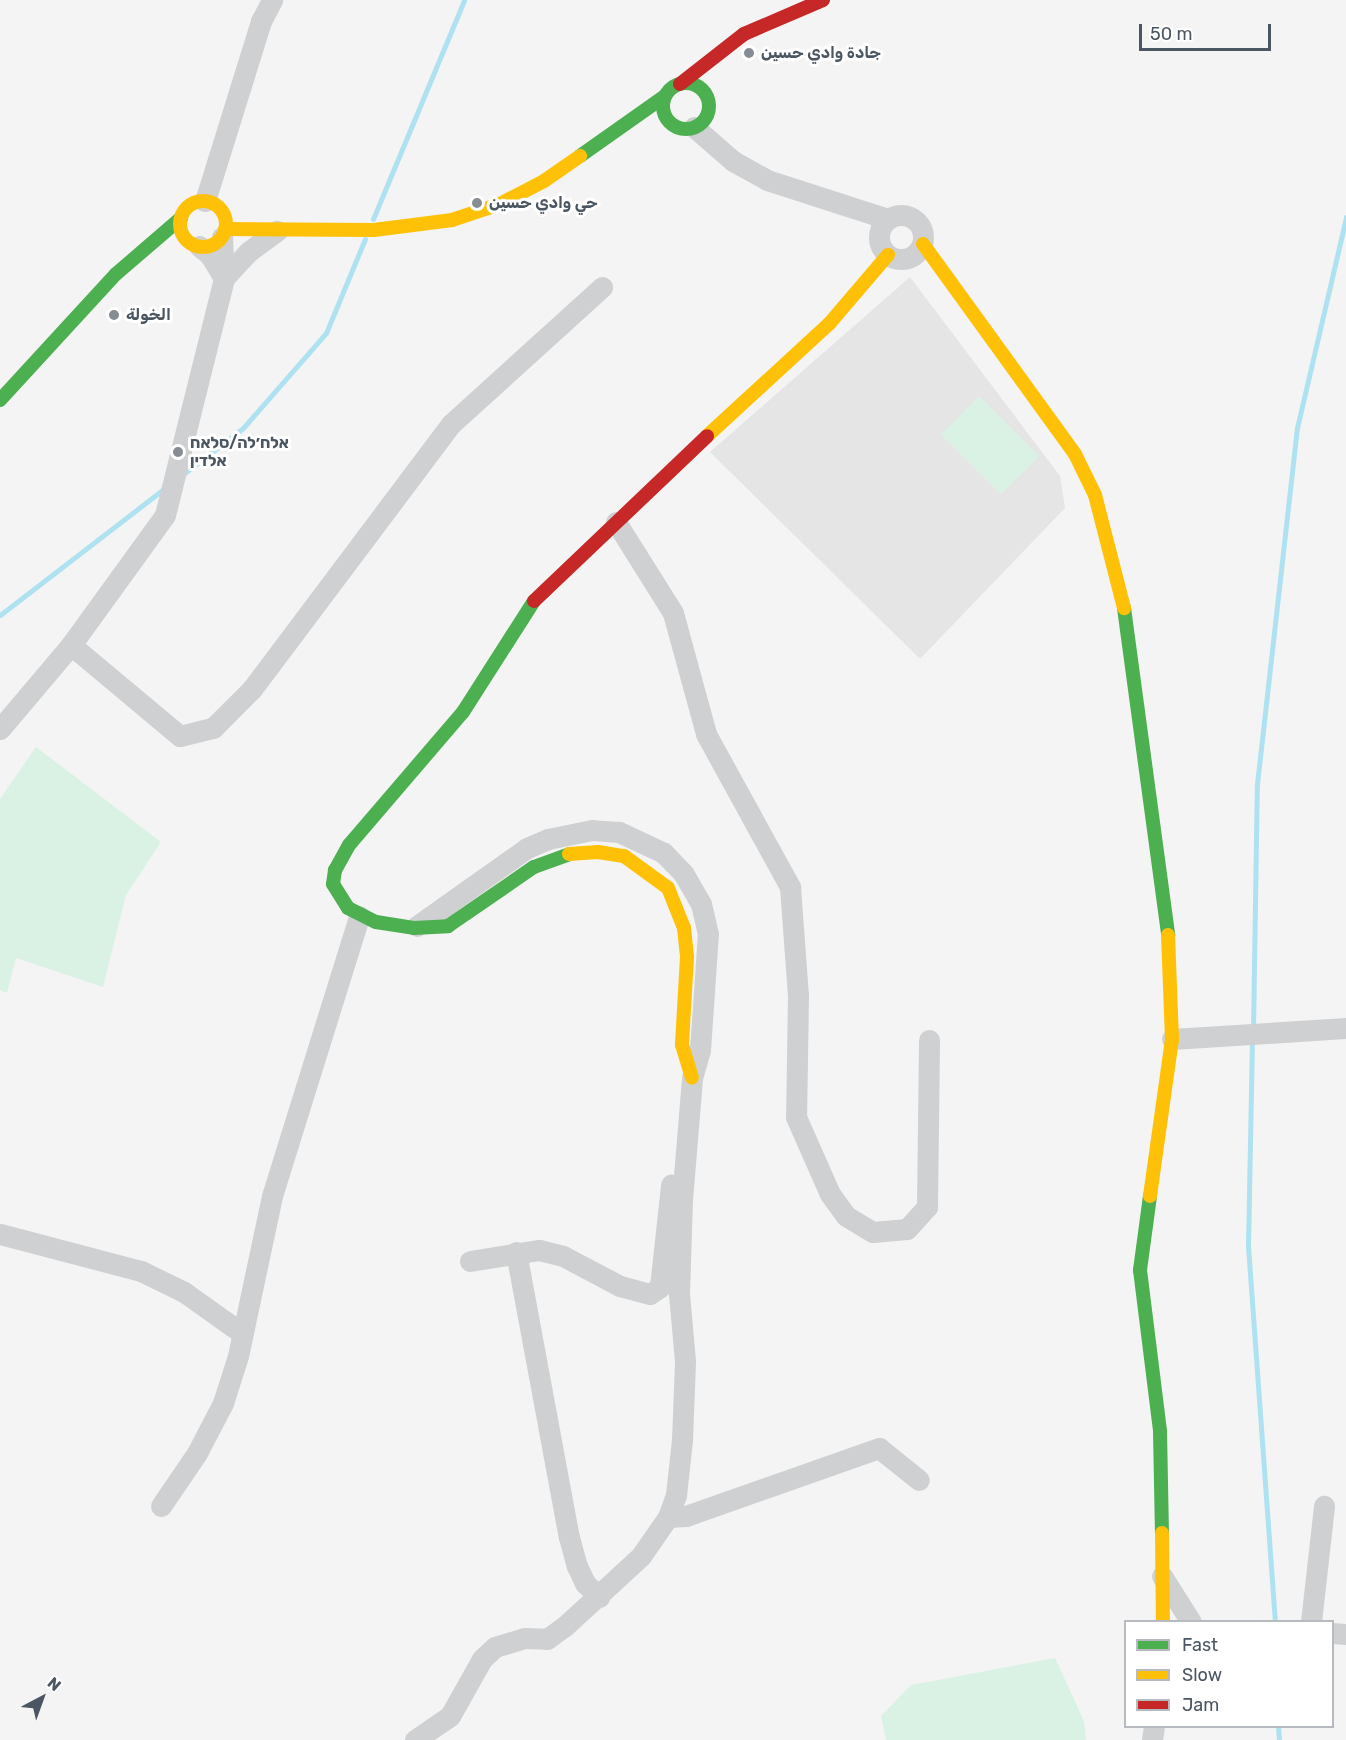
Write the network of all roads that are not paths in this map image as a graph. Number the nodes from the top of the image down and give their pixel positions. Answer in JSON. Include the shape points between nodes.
{"nodes":[{"id":1,"x":272,"y":0,"type":"edge"},
{"id":2,"x":811,"y":2,"type":"edge"},
{"id":3,"x":262,"y":10,"type":"edge"},
{"id":4,"x":728,"y":46,"type":"junction"},
{"id":5,"x":680,"y":84,"type":"junction"},
{"id":6,"x":665,"y":96,"type":"junction"},
{"id":7,"x":707,"y":99,"type":"junction"},
{"id":8,"x":634,"y":120,"type":"junction"},
{"id":9,"x":669,"y":122,"type":"junction"},
{"id":10,"x":694,"y":128,"type":"junction"},
{"id":11,"x":205,"y":201,"type":"junction"},
{"id":12,"x":181,"y":218,"type":"junction"},
{"id":13,"x":888,"y":219,"type":"junction"},
{"id":14,"x":224,"y":228,"type":"junction"},
{"id":15,"x":277,"y":231,"type":"junction"},
{"id":16,"x":194,"y":244,"type":"junction"},
{"id":17,"x":923,"y":244,"type":"junction"},
{"id":18,"x":145,"y":251,"type":"junction"},
{"id":19,"x":888,"y":255,"type":"junction"},
{"id":20,"x":224,"y":278,"type":"junction"},
{"id":21,"x":602,"y":287,"type":"dead end"},
{"id":22,"x":0,"y":400,"type":"edge"},
{"id":23,"x":616,"y":522,"type":"junction"},
{"id":24,"x":71,"y":645,"type":"junction"},
{"id":25,"x":0,"y":729,"type":"edge"},
{"id":26,"x":359,"y":916,"type":"junction"},
{"id":27,"x":414,"y":928,"type":"joint"},
{"id":28,"x":1346,"y":1028,"type":"edge"},
{"id":29,"x":930,"y":1040,"type":"dead end"},
{"id":30,"x":1172,"y":1040,"type":"junction"},
{"id":31,"x":685,"y":1152,"type":"junction"},
{"id":32,"x":0,"y":1234,"type":"edge"},
{"id":33,"x":516,"y":1252,"type":"junction"},
{"id":34,"x":470,"y":1261,"type":"dead end"},
{"id":35,"x":243,"y":1334,"type":"junction"},
{"id":36,"x":919,"y":1480,"type":"dead end"},
{"id":37,"x":161,"y":1506,"type":"dead end"},
{"id":38,"x":1324,"y":1506,"type":"dead end"},
{"id":39,"x":668,"y":1517,"type":"junction"},
{"id":40,"x":1162,"y":1575,"type":"junction"},
{"id":41,"x":599,"y":1597,"type":"junction"},
{"id":42,"x":1163,"y":1620,"type":"edge"},
{"id":43,"x":1190,"y":1620,"type":"edge"},
{"id":44,"x":1311,"y":1620,"type":"edge"},
{"id":45,"x":415,"y":1740,"type":"edge"}],
"edges":[{"from":1,"to":3,"type":"street"},
{"from":2,"to":4,"type":"street","via":[[744,34]]},
{"from":3,"to":11,"type":"street"},
{"from":4,"to":5,"type":"street"},
{"from":4,"to":7,"type":"street"},
{"from":5,"to":6,"type":"street"},
{"from":5,"to":7,"type":"street","via":[[699,88]]},
{"from":6,"to":8,"type":"street"},
{"from":6,"to":9,"type":"street","via":[[663,110]]},
{"from":7,"to":10,"type":"street","via":[[705,119]]},
{"from":8,"to":9,"type":"street"},
{"from":8,"to":15,"type":"street","via":[[544,181],[500,204],[452,220],[374,230]]},
{"from":9,"to":10,"type":"street","via":[[680,128]]},
{"from":10,"to":13,"type":"street","via":[[733,160],[767,180]]},
{"from":11,"to":12,"type":"street","via":[[187,207]]},
{"from":11,"to":14,"type":"street","via":[[217,206]]},
{"from":12,"to":16,"type":"street","via":[[181,231]]},
{"from":12,"to":18,"type":"street"},
{"from":13,"to":17,"type":"street","via":[[899,215],[914,219],[922,230]]},
{"from":13,"to":19,"type":"street","via":[[879,235]]},
{"from":14,"to":15,"type":"street"},
{"from":14,"to":16,"type":"street","via":[[212,245]]},
{"from":14,"to":20,"type":"street"},
{"from":15,"to":20,"type":"street","via":[[248,252]]},
{"from":16,"to":18,"type":"street"},
{"from":16,"to":20,"type":"street","via":[[210,255]]},
{"from":17,"to":19,"type":"street","via":[[908,259]]},
{"from":17,"to":30,"type":"street","via":[[1075,454],[1095,495],[1127,620],[1170,947]]},
{"from":18,"to":22,"type":"street","via":[[116,274]]},
{"from":19,"to":23,"type":"street","via":[[829,324]]},
{"from":20,"to":24,"type":"street","via":[[165,515]]},
{"from":21,"to":24,"type":"street","via":[[451,424],[252,689],[213,728],[180,736]]},
{"from":23,"to":26,"type":"street","via":[[525,610],[464,712],[340,857],[333,884],[340,898]]},
{"from":23,"to":29,"type":"street","via":[[673,613],[706,734],[790,887],[798,995],[796,1116],[830,1194],[846,1216],[873,1232],[907,1229],[927,1207]]},
{"from":24,"to":25,"type":"street"},
{"from":26,"to":27,"type":"street"},
{"from":26,"to":35,"type":"street","via":[[272,1196]]},
{"from":27,"to":31,"type":"street","via":[[507,861],[548,839],[592,830],[619,832],[664,853],[683,873],[700,904],[708,934],[700,1050],[692,1078]]},
{"from":28,"to":30,"type":"street"},
{"from":30,"to":40,"type":"street","via":[[1140,1270],[1160,1431]]},
{"from":31,"to":33,"type":"street","via":[[668,1191],[660,1287],[650,1294],[620,1287],[562,1256],[539,1250]]},
{"from":31,"to":39,"type":"street","via":[[679,1294],[685,1360],[682,1440],[676,1495]]},
{"from":32,"to":35,"type":"street","via":[[141,1271],[184,1292]]},
{"from":33,"to":34,"type":"street"},
{"from":33,"to":41,"type":"street","via":[[569,1537],[576,1566]]},
{"from":35,"to":37,"type":"street","via":[[223,1403],[197,1453]]},
{"from":36,"to":39,"type":"street","via":[[879,1448],[686,1516]]},
{"from":38,"to":44,"type":"street"},
{"from":39,"to":41,"type":"street","via":[[641,1556]]},
{"from":40,"to":42,"type":"street"},
{"from":40,"to":43,"type":"street"},
{"from":41,"to":45,"type":"street","via":[[547,1639],[524,1638],[495,1647],[482,1659],[450,1716]]}]}
